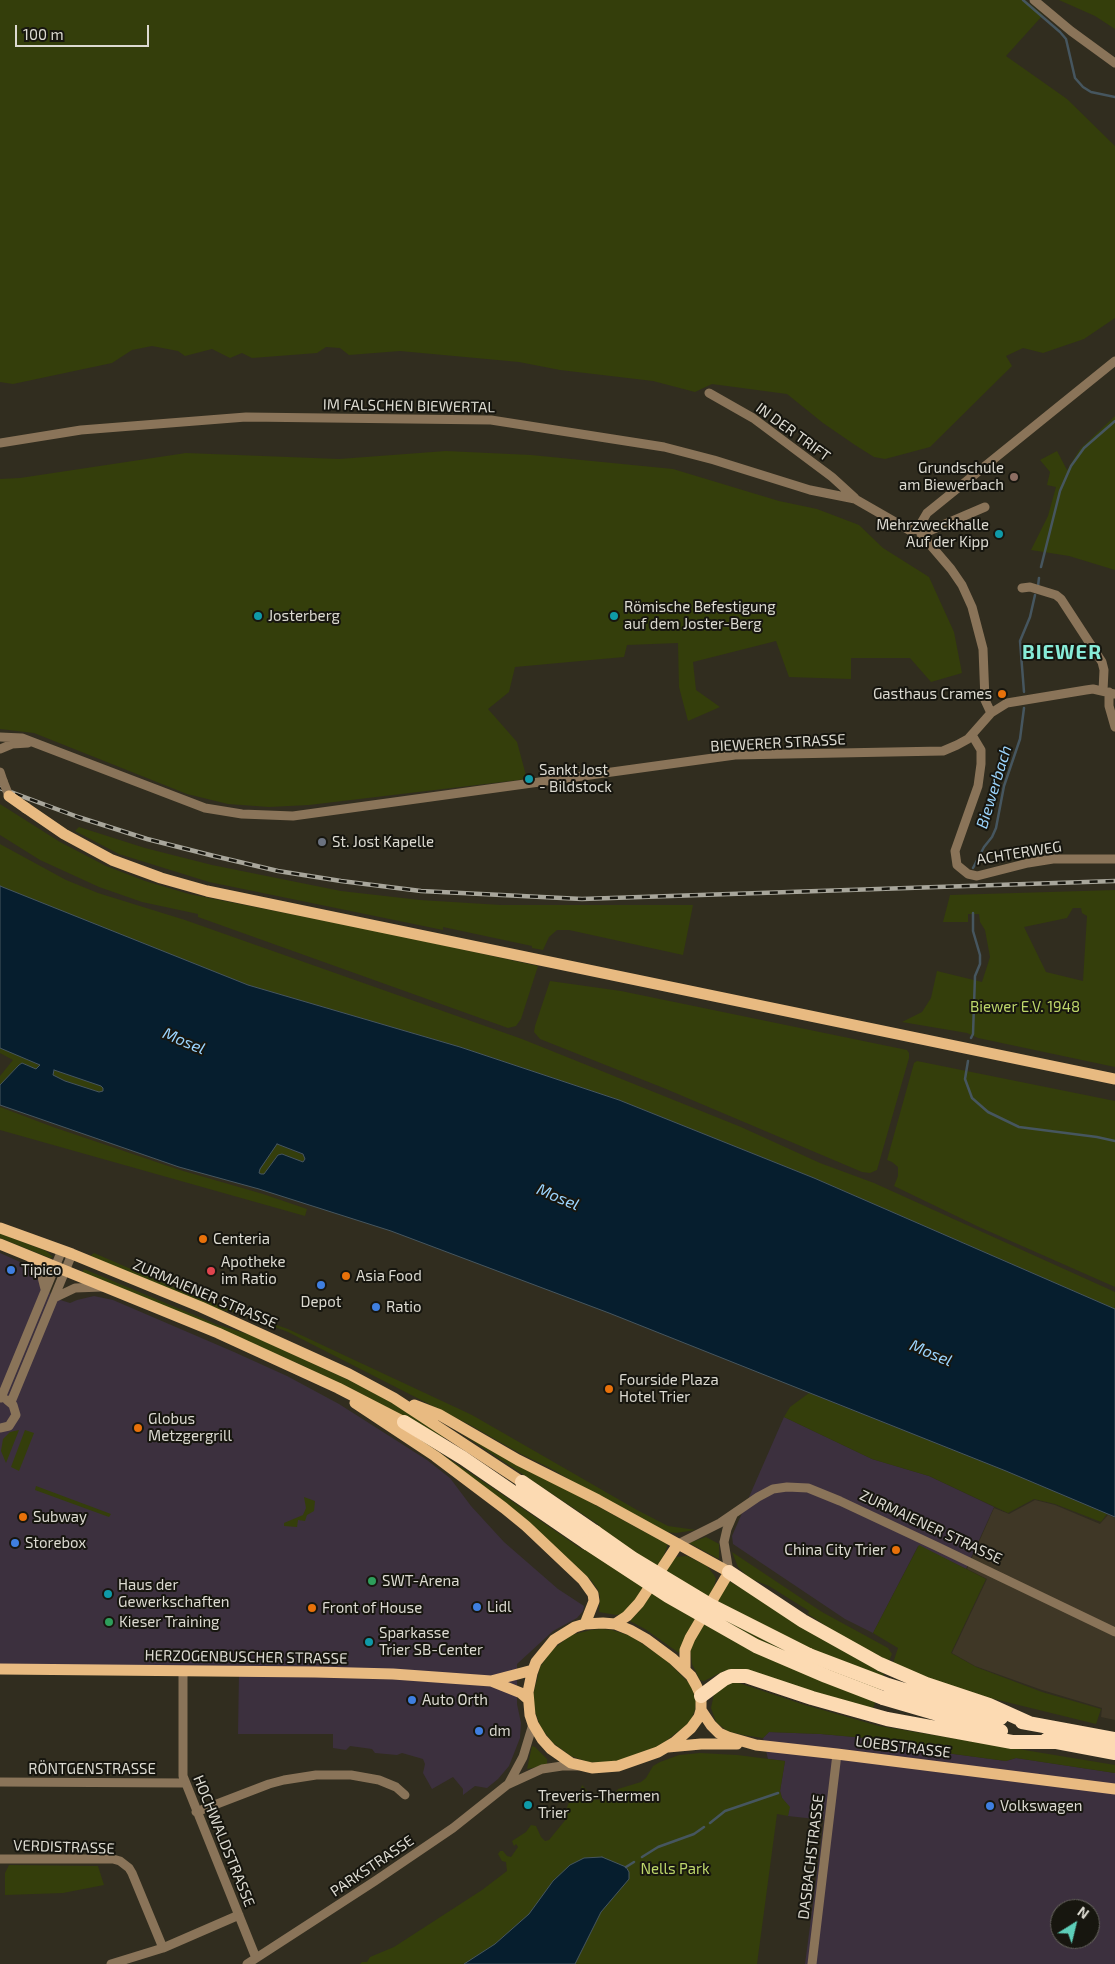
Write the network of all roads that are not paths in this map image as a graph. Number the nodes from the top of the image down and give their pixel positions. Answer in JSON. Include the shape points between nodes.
{"nodes":[{"id":1,"x":1034,"y":0,"type":"edge"},
{"id":2,"x":1115,"y":63,"type":"edge"},
{"id":3,"x":1115,"y":361,"type":"edge"},
{"id":4,"x":709,"y":393,"type":"dead end"},
{"id":5,"x":0,"y":443,"type":"edge"},
{"id":6,"x":856,"y":498,"type":"junction"},
{"id":7,"x":985,"y":506,"type":"dead end"},
{"id":8,"x":920,"y":529,"type":"junction"},
{"id":9,"x":1026,"y":588,"type":"dead end"},
{"id":10,"x":1109,"y":692,"type":"edge"},
{"id":11,"x":991,"y":713,"type":"junction"},
{"id":12,"x":1115,"y":727,"type":"edge"},
{"id":13,"x":972,"y":735,"type":"junction"},
{"id":14,"x":0,"y":737,"type":"edge"},
{"id":15,"x":33,"y":743,"type":"junction"},
{"id":16,"x":2,"y":750,"type":"edge"},
{"id":17,"x":0,"y":772,"type":"edge"},
{"id":18,"x":4,"y":789,"type":"edge"},
{"id":19,"x":1115,"y":859,"type":"edge"},
{"id":20,"x":1115,"y":1079,"type":"edge"},
{"id":21,"x":0,"y":1228,"type":"edge"},
{"id":22,"x":0,"y":1244,"type":"edge"},
{"id":23,"x":67,"y":1252,"type":"junction"},
{"id":24,"x":27,"y":1254,"type":"junction"},
{"id":25,"x":61,"y":1268,"type":"junction"},
{"id":26,"x":110,"y":1288,"type":"junction"},
{"id":27,"x":45,"y":1289,"type":"junction"},
{"id":28,"x":54,"y":1298,"type":"junction"},
{"id":29,"x":319,"y":1379,"type":"junction"},
{"id":30,"x":0,"y":1398,"type":"edge"},
{"id":31,"x":394,"y":1398,"type":"junction"},
{"id":32,"x":11,"y":1402,"type":"junction"},
{"id":33,"x":404,"y":1422,"type":"joint"},
{"id":34,"x":0,"y":1428,"type":"edge"},
{"id":35,"x":522,"y":1482,"type":"joint"},
{"id":36,"x":733,"y":1515,"type":"junction"},
{"id":37,"x":591,"y":1538,"type":"junction"},
{"id":38,"x":678,"y":1544,"type":"junction"},
{"id":39,"x":729,"y":1572,"type":"junction"},
{"id":40,"x":584,"y":1624,"type":"junction"},
{"id":41,"x":615,"y":1624,"type":"junction"},
{"id":42,"x":1115,"y":1632,"type":"edge"},
{"id":43,"x":0,"y":1669,"type":"edge"},
{"id":44,"x":685,"y":1669,"type":"junction"},
{"id":45,"x":533,"y":1670,"type":"junction"},
{"id":46,"x":183,"y":1671,"type":"junction"},
{"id":47,"x":492,"y":1681,"type":"junction"},
{"id":48,"x":886,"y":1691,"type":"junction"},
{"id":49,"x":528,"y":1699,"type":"junction"},
{"id":50,"x":701,"y":1703,"type":"junction"},
{"id":51,"x":1030,"y":1723,"type":"junction"},
{"id":52,"x":533,"y":1724,"type":"junction"},
{"id":53,"x":1115,"y":1739,"type":"edge"},
{"id":54,"x":1054,"y":1742,"type":"junction"},
{"id":55,"x":756,"y":1745,"type":"junction"},
{"id":56,"x":666,"y":1747,"type":"junction"},
{"id":57,"x":1115,"y":1753,"type":"edge"},
{"id":58,"x":837,"y":1754,"type":"junction"},
{"id":59,"x":583,"y":1767,"type":"junction"},
{"id":60,"x":0,"y":1782,"type":"edge"},
{"id":61,"x":185,"y":1783,"type":"junction"},
{"id":62,"x":507,"y":1785,"type":"junction"},
{"id":63,"x":1115,"y":1789,"type":"edge"},
{"id":64,"x":405,"y":1795,"type":"dead end"},
{"id":65,"x":196,"y":1812,"type":"junction"},
{"id":66,"x":0,"y":1859,"type":"edge"},
{"id":67,"x":239,"y":1915,"type":"junction"},
{"id":68,"x":163,"y":1948,"type":"junction"},
{"id":69,"x":256,"y":1958,"type":"junction"},
{"id":70,"x":111,"y":1964,"type":"edge"},
{"id":71,"x":247,"y":1964,"type":"edge"},
{"id":72,"x":812,"y":1964,"type":"edge"}],
"edges":[{"from":1,"to":2,"type":"street"},
{"from":3,"to":8,"type":"street","via":[[927,513]]},
{"from":4,"to":6,"type":"street","name":"IN DER TRIFT","via":[[753,418]]},
{"from":5,"to":6,"type":"street","name":"IM FALSCHEN BIEWERTAL","via":[[81,430],[246,418],[491,420],[664,447],[810,490]]},
{"from":6,"to":8,"type":"street","via":[[909,530]]},
{"from":7,"to":8,"type":"street","via":[[928,531]]},
{"from":8,"to":11,"type":"street","via":[[962,585],[972,607],[983,649],[985,700]]},
{"from":9,"to":10,"type":"street","via":[[1061,599],[1102,662]]},
{"from":10,"to":11,"type":"street","name":"BIEWERER STRASSE","via":[[1077,691],[1019,700]]},
{"from":10,"to":12,"type":"street"},
{"from":11,"to":13,"type":"street","name":"BIEWERER STRASSE"},
{"from":13,"to":15,"type":"street","name":"BIEWERER STRASSE","via":[[943,751],[735,755],[293,816],[242,814],[205,808]]},
{"from":13,"to":19,"type":"street","name":"ACHTERWEG","via":[[980,750],[981,764],[978,786],[956,851],[957,865],[968,874],[978,876],[1053,859]]},
{"from":14,"to":15,"type":"street","name":"BIEWERER STRASSE","via":[[17,737]]},
{"from":15,"to":16,"type":"street","via":[[19,743]]},
{"from":17,"to":18,"type":"street"},
{"from":18,"to":20,"type":"main road","bridge":true,"via":[[64,834],[112,860],[207,891]]},
{"from":21,"to":23,"type":"main road","name":"ZURMAIENER STRASSE"},
{"from":22,"to":24,"type":"main road","name":"ZURMAIENER STRASSE"},
{"from":23,"to":25,"type":"street"},
{"from":23,"to":31,"type":"main road","name":"ZURMAIENER STRASSE","via":[[311,1357]]},
{"from":24,"to":25,"type":"main road","name":"ZURMAIENER STRASSE"},
{"from":24,"to":27,"type":"street","via":[[40,1273]]},
{"from":25,"to":26,"type":"main road","name":"ZURMAIENER STRASSE"},
{"from":25,"to":27,"type":"street"},
{"from":25,"to":28,"type":"street"},
{"from":26,"to":28,"type":"street","via":[[75,1288]]},
{"from":26,"to":29,"type":"main road","name":"ZURMAIENER STRASSE"},
{"from":27,"to":30,"type":"street"},
{"from":28,"to":32,"type":"street"},
{"from":29,"to":33,"type":"main road"},
{"from":29,"to":40,"type":"main road","via":[[454,1470],[526,1526],[590,1587],[594,1602]]},
{"from":30,"to":32,"type":"street"},
{"from":31,"to":35,"type":"main road"},
{"from":31,"to":38,"type":"main road","via":[[440,1415]]},
{"from":32,"to":34,"type":"street","via":[[14,1419],[9,1426]]},
{"from":33,"to":37,"type":"highway"},
{"from":35,"to":37,"type":"highway"},
{"from":36,"to":38,"type":"street","name":"ZURMAIENER STRASSE"},
{"from":36,"to":39,"type":"street","via":[[724,1542]]},
{"from":36,"to":42,"type":"street","name":"ZURMAIENER STRASSE","via":[[773,1489],[787,1486],[808,1488]]},
{"from":37,"to":48,"type":"highway","bridge":true,"via":[[668,1596],[756,1646],[826,1676]]},
{"from":38,"to":39,"type":"main road"},
{"from":38,"to":41,"type":"main road","via":[[635,1608]]},
{"from":39,"to":44,"type":"main road","via":[[690,1638]]},
{"from":39,"to":51,"type":"highway","via":[[803,1621],[856,1651],[952,1694],[989,1705]]},
{"from":40,"to":41,"type":"main road"},
{"from":40,"to":45,"type":"main road","via":[[554,1640]]},
{"from":41,"to":44,"type":"main road","via":[[646,1639]]},
{"from":43,"to":46,"type":"main road","name":"HERZOGENBUSCHER STRASSE"},
{"from":44,"to":50,"type":"main road","via":[[696,1686]]},
{"from":45,"to":47,"type":"main road","name":"HERZOGENBUSCHER STRASSE"},
{"from":45,"to":49,"type":"main road"},
{"from":46,"to":47,"type":"main road","name":"HERZOGENBUSCHER STRASSE","via":[[393,1674]]},
{"from":46,"to":61,"type":"street","name":"HOCHWALDSTRASSE","via":[[182,1767]]},
{"from":47,"to":49,"type":"main road","name":"HERZOGENBUSCHER STRASSE"},
{"from":48,"to":51,"type":"highway"},
{"from":48,"to":54,"type":"highway","via":[[964,1722]]},
{"from":49,"to":52,"type":"main road"},
{"from":50,"to":54,"type":"highway","via":[[724,1678],[746,1676],[873,1715],[1012,1742]]},
{"from":50,"to":55,"type":"main road","name":"LOEBSTRASSE","via":[[711,1725],[719,1733]]},
{"from":50,"to":56,"type":"main road","via":[[699,1717],[692,1728]]},
{"from":51,"to":53,"type":"highway"},
{"from":52,"to":59,"type":"main road","via":[[551,1749]]},
{"from":52,"to":62,"type":"street","name":"PARKSTRASSE","via":[[523,1757]]},
{"from":54,"to":57,"type":"highway"},
{"from":55,"to":56,"type":"main road"},
{"from":55,"to":58,"type":"main road","name":"LOEBSTRASSE"},
{"from":56,"to":59,"type":"main road","via":[[610,1768]]},
{"from":58,"to":63,"type":"main road","name":"LOEBSTRASSE"},
{"from":58,"to":72,"type":"street","name":"DASBACHSTRASSE"},
{"from":59,"to":62,"type":"street","name":"PARKSTRASSE","via":[[542,1769]]},
{"from":60,"to":61,"type":"street","name":"RÖNTGENSTRASSE"},
{"from":61,"to":65,"type":"street","name":"HOCHWALDSTRASSE"},
{"from":62,"to":69,"type":"street","name":"PARKSTRASSE","via":[[453,1828]]},
{"from":64,"to":65,"type":"street","via":[[379,1780],[351,1775],[316,1775],[270,1784]]},
{"from":65,"to":67,"type":"street","name":"HOCHWALDSTRASSE"},
{"from":66,"to":68,"type":"street","name":"VERDISTRASSE","via":[[120,1861],[132,1873]]},
{"from":67,"to":68,"type":"street"},
{"from":67,"to":69,"type":"street","name":"HOCHWALDSTRASSE"},
{"from":68,"to":70,"type":"street"},
{"from":69,"to":71,"type":"street","name":"PARKSTRASSE"}]}
